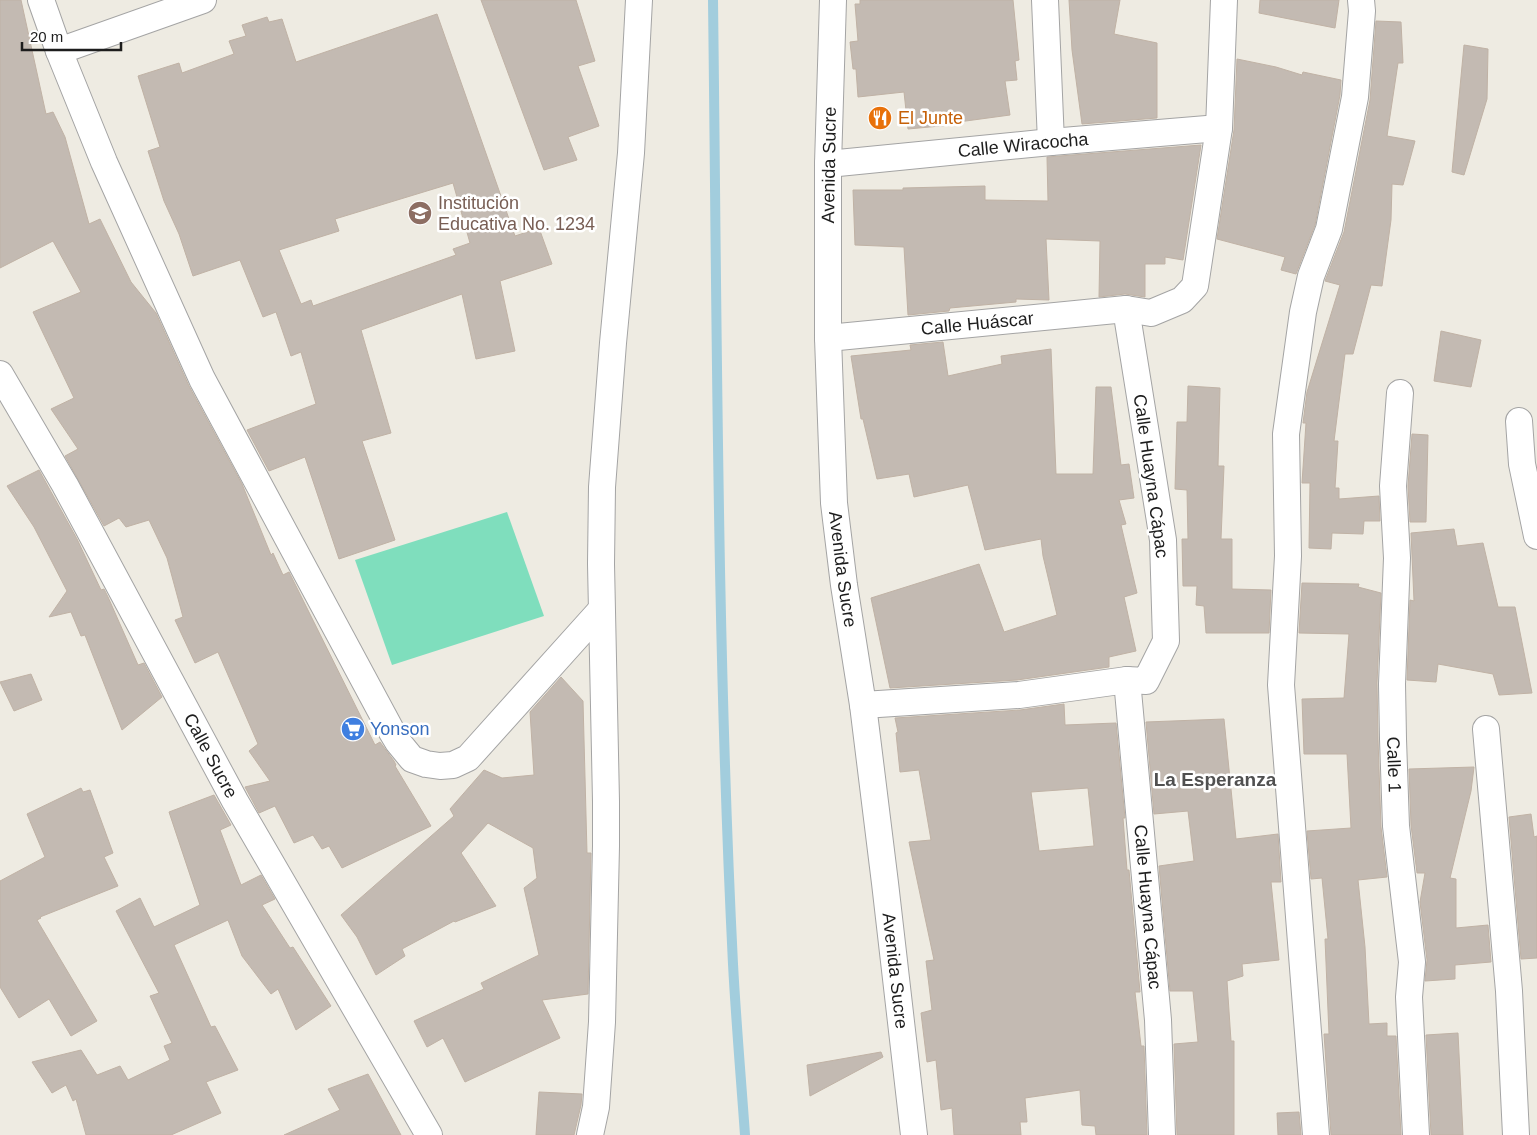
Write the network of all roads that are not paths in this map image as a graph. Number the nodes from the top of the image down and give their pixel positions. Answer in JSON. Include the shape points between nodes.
{"nodes":[{"id":1,"x":41,"y":0,"type":"edge"},
{"id":2,"x":203,"y":0,"type":"edge"},
{"id":3,"x":638,"y":0,"type":"edge"},
{"id":4,"x":833,"y":0,"type":"edge"},
{"id":5,"x":1045,"y":0,"type":"edge"},
{"id":6,"x":1224,"y":0,"type":"edge"},
{"id":7,"x":1361,"y":0,"type":"edge"},
{"id":8,"x":59,"y":51,"type":"junction"},
{"id":9,"x":1219,"y":128,"type":"junction"},
{"id":10,"x":1051,"y":142,"type":"junction"},
{"id":11,"x":828,"y":164,"type":"junction"},
{"id":12,"x":1126,"y":309,"type":"junction"},
{"id":13,"x":828,"y":338,"type":"junction"},
{"id":14,"x":0,"y":374,"type":"edge"},
{"id":15,"x":1400,"y":393,"type":"dead end"},
{"id":16,"x":1519,"y":421,"type":"dead end"},
{"id":17,"x":1537,"y":536,"type":"edge"},
{"id":18,"x":601,"y":610,"type":"junction"},
{"id":19,"x":1127,"y":680,"type":"junction"},
{"id":20,"x":863,"y":705,"type":"junction"},
{"id":21,"x":1486,"y":729,"type":"dead end"},
{"id":22,"x":429,"y":1135,"type":"edge"},
{"id":23,"x":590,"y":1135,"type":"edge"},
{"id":24,"x":914,"y":1135,"type":"edge"},
{"id":25,"x":1162,"y":1135,"type":"edge"},
{"id":26,"x":1316,"y":1135,"type":"edge"},
{"id":27,"x":1416,"y":1135,"type":"edge"},
{"id":28,"x":1516,"y":1135,"type":"edge"}],
"edges":[{"from":1,"to":8,"type":"street"},
{"from":2,"to":8,"type":"street"},
{"from":3,"to":18,"type":"street","via":[[631,153],[602,486]]},
{"from":4,"to":11,"type":"street","name":"Avenida Sucre"},
{"from":5,"to":10,"type":"street"},
{"from":6,"to":9,"type":"street","name":"Calle Huáscar"},
{"from":7,"to":26,"type":"street","via":[[1355,97],[1329,229],[1311,276],[1303,312],[1286,434],[1288,556],[1281,686]]},
{"from":8,"to":18,"type":"street","via":[[104,162],[202,379],[392,732],[412,759],[440,766],[453,765],[468,758]]},
{"from":9,"to":10,"type":"street","name":"Calle Wiracocha"},
{"from":9,"to":12,"type":"street","name":"Calle Huáscar","via":[[1195,286],[1182,300],[1151,313]]},
{"from":10,"to":11,"type":"street","name":"Calle Wiracocha"},
{"from":11,"to":13,"type":"street","name":"Avenida Sucre"},
{"from":12,"to":13,"type":"street","name":"Calle Huáscar"},
{"from":12,"to":19,"type":"street","name":"Calle Huayna Cápac","via":[[1163,540],[1166,641],[1146,681]]},
{"from":13,"to":20,"type":"street","name":"Avenida Sucre","via":[[834,503]]},
{"from":14,"to":22,"type":"street","name":"Calle Sucre","via":[[65,485],[235,802]]},
{"from":15,"to":27,"type":"street","name":"Calle 1","via":[[1393,486],[1397,558],[1392,684],[1396,826],[1412,962],[1409,998]]},
{"from":16,"to":17,"type":"street","via":[[1522,464]]},
{"from":18,"to":23,"type":"street","via":[[606,856],[602,1022],[596,1107]]},
{"from":19,"to":20,"type":"street","name":"Calle Huayna Cápac","via":[[1019,695]]},
{"from":19,"to":25,"type":"street","name":"Calle Huayna Cápac","via":[[1158,1020]]},
{"from":20,"to":24,"type":"street","name":"Avenida Sucre"},
{"from":21,"to":28,"type":"street","via":[[1508,991]]}]}
